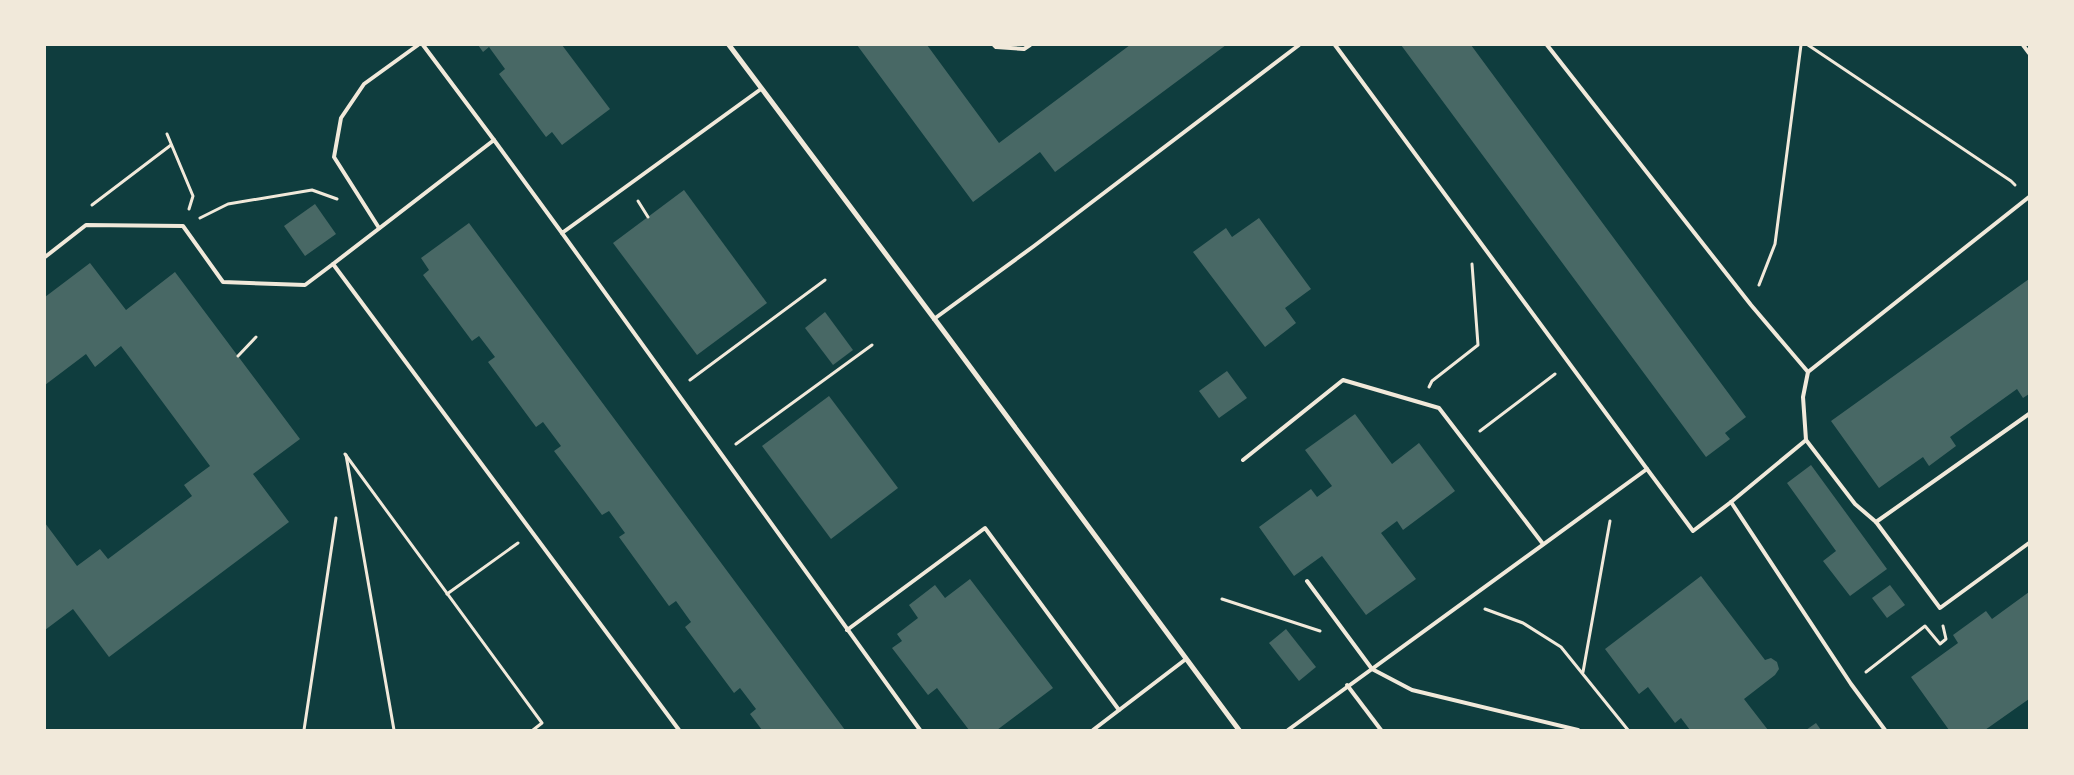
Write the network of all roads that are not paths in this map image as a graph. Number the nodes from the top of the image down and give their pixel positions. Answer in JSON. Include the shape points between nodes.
{"nodes":[{"id":1,"x":418,"y":45,"type":"edge"},
{"id":2,"x":424,"y":45,"type":"edge"},
{"id":3,"x":729,"y":45,"type":"edge"},
{"id":4,"x":994,"y":45,"type":"edge"},
{"id":5,"x":1030,"y":45,"type":"edge"},
{"id":6,"x":1299,"y":45,"type":"edge"},
{"id":7,"x":1335,"y":45,"type":"edge"},
{"id":8,"x":1547,"y":45,"type":"edge"},
{"id":9,"x":2023,"y":45,"type":"edge"},
{"id":10,"x":2029,"y":53,"type":"edge"},
{"id":11,"x":761,"y":89,"type":"junction"},
{"id":12,"x":494,"y":140,"type":"junction"},
{"id":13,"x":2028,"y":198,"type":"edge"},
{"id":14,"x":380,"y":228,"type":"junction"},
{"id":15,"x":562,"y":233,"type":"junction"},
{"id":16,"x":45,"y":256,"type":"edge"},
{"id":17,"x":333,"y":264,"type":"junction"},
{"id":18,"x":934,"y":319,"type":"junction"},
{"id":19,"x":1808,"y":372,"type":"junction"},
{"id":20,"x":2029,"y":414,"type":"edge"},
{"id":21,"x":1806,"y":440,"type":"junction"},
{"id":22,"x":1243,"y":460,"type":"dead end"},
{"id":23,"x":1647,"y":469,"type":"junction"},
{"id":24,"x":1731,"y":502,"type":"junction"},
{"id":25,"x":1876,"y":522,"type":"junction"},
{"id":26,"x":2029,"y":543,"type":"edge"},
{"id":27,"x":1543,"y":544,"type":"junction"},
{"id":28,"x":1307,"y":581,"type":"dead end"},
{"id":29,"x":847,"y":630,"type":"junction"},
{"id":30,"x":1186,"y":659,"type":"junction"},
{"id":31,"x":1372,"y":669,"type":"junction"},
{"id":32,"x":1347,"y":685,"type":"junction"},
{"id":33,"x":1119,"y":710,"type":"junction"},
{"id":34,"x":679,"y":730,"type":"edge"},
{"id":35,"x":920,"y":730,"type":"edge"},
{"id":36,"x":1093,"y":730,"type":"edge"},
{"id":37,"x":1238,"y":730,"type":"edge"},
{"id":38,"x":1288,"y":730,"type":"edge"},
{"id":39,"x":1381,"y":730,"type":"edge"},
{"id":40,"x":1578,"y":730,"type":"edge"},
{"id":41,"x":1885,"y":730,"type":"edge"}],
"edges":[{"from":1,"to":14,"type":"lane","via":[[364,84],[340,118],[334,157]]},
{"from":2,"to":12,"type":"lane"},
{"from":3,"to":11,"type":"street"},
{"from":4,"to":5,"type":"lane","via":[[1024,49]]},
{"from":6,"to":18,"type":"lane"},
{"from":7,"to":23,"type":"lane"},
{"from":8,"to":19,"type":"lane","via":[[1751,305]]},
{"from":9,"to":10,"type":"lane"},
{"from":11,"to":15,"type":"lane"},
{"from":11,"to":18,"type":"street"},
{"from":12,"to":14,"type":"lane"},
{"from":12,"to":15,"type":"lane"},
{"from":13,"to":19,"type":"lane"},
{"from":14,"to":17,"type":"lane"},
{"from":15,"to":29,"type":"lane"},
{"from":16,"to":17,"type":"lane","via":[[86,225],[183,226],[223,282],[305,285]]},
{"from":17,"to":34,"type":"lane"},
{"from":18,"to":30,"type":"street"},
{"from":19,"to":21,"type":"lane","via":[[1803,397]]},
{"from":20,"to":25,"type":"lane"},
{"from":21,"to":24,"type":"lane"},
{"from":21,"to":25,"type":"lane","via":[[1855,504]]},
{"from":22,"to":27,"type":"lane","via":[[1343,380],[1439,408]]},
{"from":23,"to":24,"type":"lane","via":[[1693,531]]},
{"from":23,"to":27,"type":"lane"},
{"from":24,"to":41,"type":"lane"},
{"from":25,"to":26,"type":"lane","via":[[1940,608]]},
{"from":27,"to":31,"type":"lane"},
{"from":28,"to":31,"type":"lane"},
{"from":29,"to":33,"type":"lane","via":[[985,528]]},
{"from":29,"to":35,"type":"lane"},
{"from":30,"to":33,"type":"lane"},
{"from":30,"to":37,"type":"street"},
{"from":31,"to":32,"type":"lane"},
{"from":31,"to":40,"type":"lane","via":[[1412,690]]},
{"from":32,"to":38,"type":"lane"},
{"from":32,"to":39,"type":"lane"},
{"from":33,"to":36,"type":"lane"}]}
